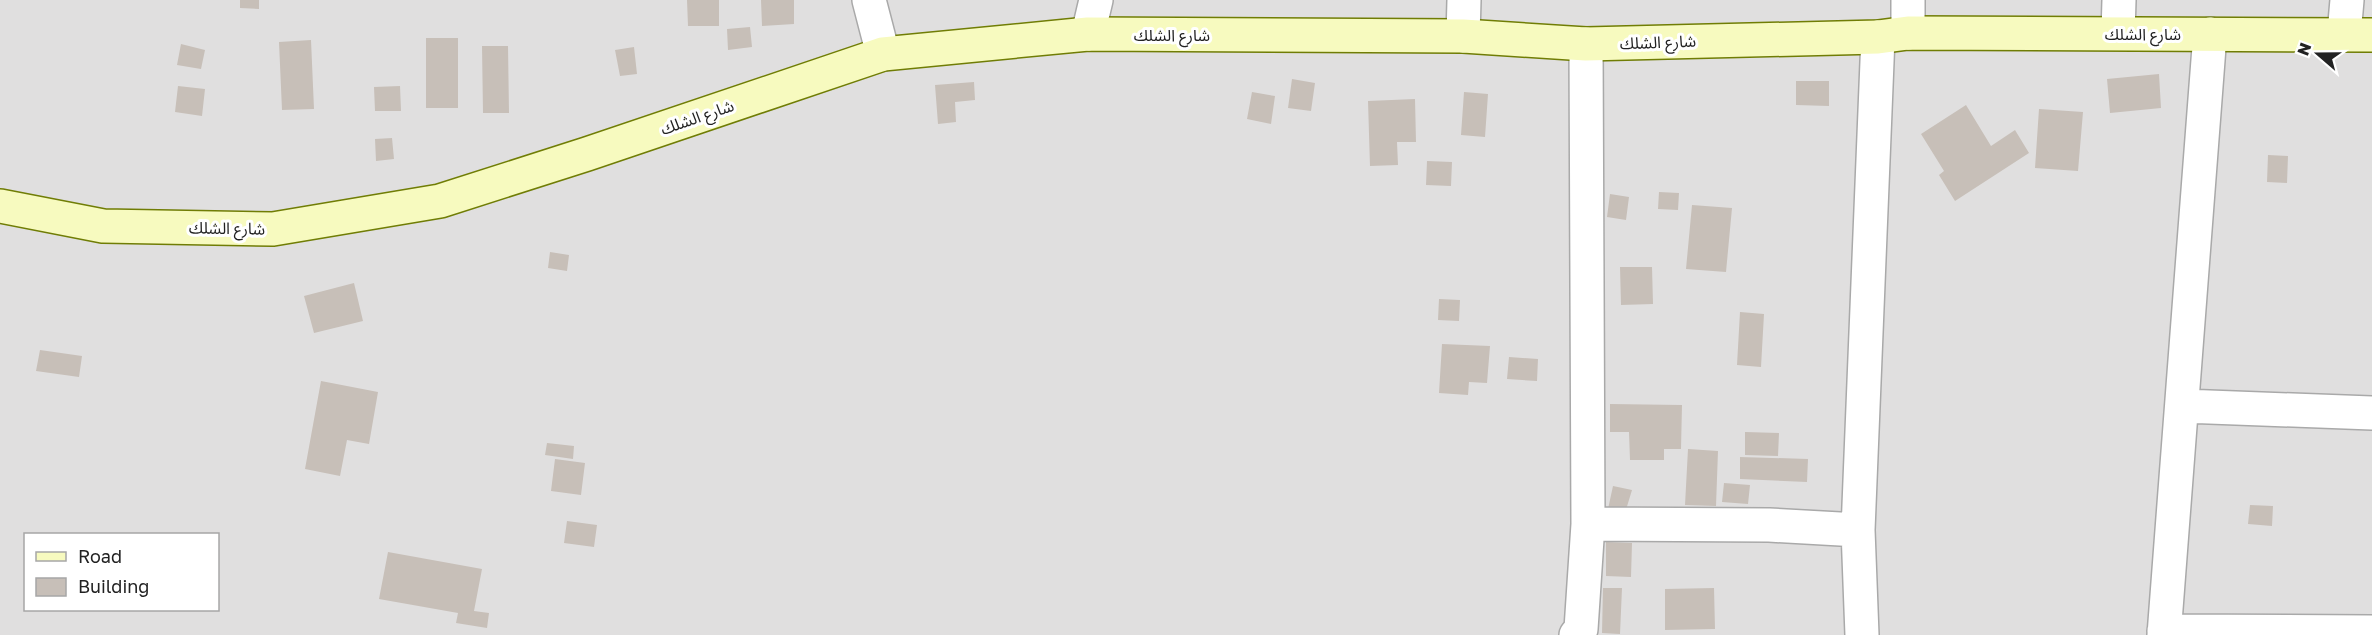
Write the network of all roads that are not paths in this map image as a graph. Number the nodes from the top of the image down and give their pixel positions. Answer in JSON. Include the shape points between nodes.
{"nodes":[{"id":1,"x":869,"y":0,"type":"edge"},
{"id":2,"x":1096,"y":0,"type":"edge"},
{"id":3,"x":1464,"y":0,"type":"edge"},
{"id":4,"x":1908,"y":0,"type":"edge"},
{"id":5,"x":2119,"y":0,"type":"edge"},
{"id":6,"x":2347,"y":0,"type":"edge"},
{"id":7,"x":2118,"y":33,"type":"junction"},
{"id":8,"x":1088,"y":34,"type":"junction"},
{"id":9,"x":2210,"y":34,"type":"junction"},
{"id":10,"x":2358,"y":34,"type":"edge"},
{"id":11,"x":1893,"y":35,"type":"junction"},
{"id":12,"x":1463,"y":36,"type":"junction"},
{"id":13,"x":1586,"y":44,"type":"junction"},
{"id":14,"x":883,"y":54,"type":"junction"},
{"id":15,"x":0,"y":206,"type":"edge"},
{"id":16,"x":2183,"y":406,"type":"junction"},
{"id":17,"x":2372,"y":413,"type":"edge"},
{"id":18,"x":1588,"y":524,"type":"junction"},
{"id":19,"x":1858,"y":530,"type":"junction"},
{"id":20,"x":2372,"y":632,"type":"edge"},
{"id":21,"x":2164,"y":633,"type":"edge"},
{"id":22,"x":1576,"y":635,"type":"edge"},
{"id":23,"x":1862,"y":635,"type":"edge"}],
"edges":[{"from":1,"to":14,"type":"street"},
{"from":2,"to":8,"type":"street"},
{"from":3,"to":12,"type":"street"},
{"from":4,"to":11,"type":"street"},
{"from":5,"to":7,"type":"street"},
{"from":6,"to":10,"type":"street"},
{"from":7,"to":9,"type":"street","name":"شارع الشلك"},
{"from":7,"to":11,"type":"street","name":"شارع الشلك"},
{"from":8,"to":12,"type":"street","name":"شارع الشلك"},
{"from":8,"to":14,"type":"street","name":"شارع الشلك"},
{"from":9,"to":10,"type":"street","name":"شارع الشلك"},
{"from":9,"to":16,"type":"street"},
{"from":11,"to":13,"type":"street","name":"شارع الشلك"},
{"from":11,"to":19,"type":"street"},
{"from":12,"to":13,"type":"street","name":"شارع الشلك"},
{"from":13,"to":18,"type":"street"},
{"from":14,"to":15,"type":"street","name":"شارع الشلك","via":[[587,154],[429,202],[273,229],[103,226]]},
{"from":16,"to":17,"type":"street"},
{"from":16,"to":21,"type":"street"},
{"from":18,"to":19,"type":"street","via":[[1769,525]]},
{"from":18,"to":22,"type":"street","via":[[1581,629]]},
{"from":19,"to":23,"type":"street"},
{"from":20,"to":21,"type":"street"}]}
